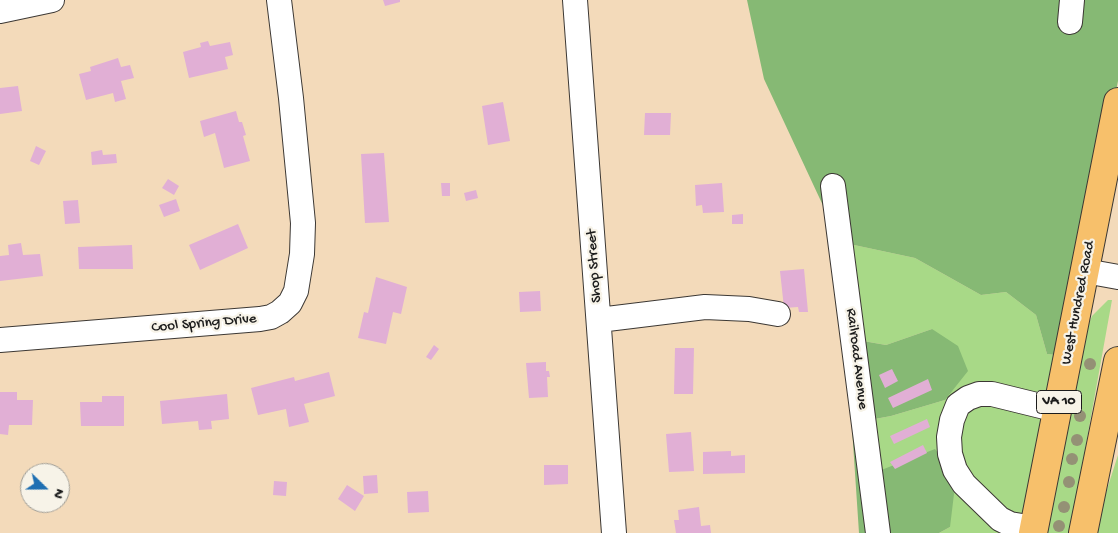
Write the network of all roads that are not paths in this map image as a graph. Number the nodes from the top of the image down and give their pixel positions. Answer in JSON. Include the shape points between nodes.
{"nodes":[{"id":1,"x":52,"y":0,"type":"edge"},
{"id":2,"x":575,"y":0,"type":"edge"},
{"id":3,"x":280,"y":6,"type":"edge"},
{"id":4,"x":0,"y":11,"type":"edge"},
{"id":5,"x":1118,"y":102,"type":"edge"},
{"id":6,"x":833,"y":186,"type":"dead end"},
{"id":7,"x":1085,"y":271,"type":"junction"},
{"id":8,"x":1118,"y":276,"type":"edge"},
{"id":9,"x":778,"y":314,"type":"dead end"},
{"id":10,"x":599,"y":320,"type":"junction"},
{"id":11,"x":0,"y":340,"type":"edge"},
{"id":12,"x":1118,"y":361,"type":"edge"},
{"id":13,"x":1057,"y":410,"type":"junction"},
{"id":14,"x":1034,"y":531,"type":"edge"},
{"id":15,"x":614,"y":533,"type":"edge"},
{"id":16,"x":878,"y":533,"type":"edge"},
{"id":17,"x":1083,"y":533,"type":"edge"}],
"edges":[{"from":1,"to":4,"type":"street"},
{"from":2,"to":10,"type":"street","name":"Shop Street"},
{"from":3,"to":11,"type":"street","name":"Cool Spring Drive","via":[[303,223],[296,291],[290,303],[271,317],[260,319]]},
{"from":5,"to":7,"type":"main road","name":"West Hundred Road","number":"VA 10"},
{"from":6,"to":16,"type":"street","name":"Railroad Avenue"},
{"from":7,"to":8,"type":"street"},
{"from":7,"to":13,"type":"main road","name":"West Hundred Road","number":"VA 10"},
{"from":9,"to":10,"type":"street","via":[[705,307]]},
{"from":10,"to":15,"type":"street","name":"Shop Street"},
{"from":12,"to":17,"type":"main road"},
{"from":13,"to":14,"type":"main road","name":"West Hundred Road","number":"VA 10"},
{"from":13,"to":14,"type":"street","via":[[992,394],[979,394],[958,405],[952,420],[950,454],[964,484],[1000,519]]}]}
